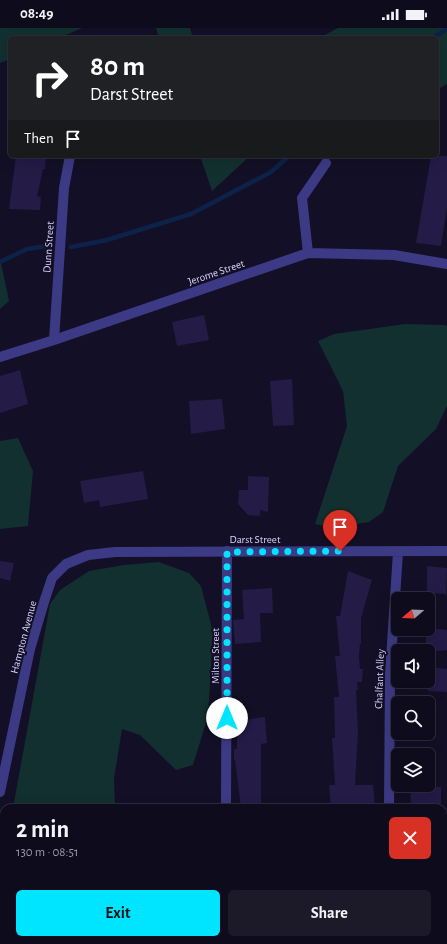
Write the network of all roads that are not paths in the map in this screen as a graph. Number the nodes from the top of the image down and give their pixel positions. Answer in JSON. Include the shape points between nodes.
{"nodes":[{"id":1,"x":70,"y":158,"type":"edge"},
{"id":2,"x":326,"y":163,"type":"dead end"},
{"id":3,"x":308,"y":253,"type":"junction"},
{"id":4,"x":447,"y":264,"type":"edge"},
{"id":5,"x":54,"y":340,"type":"junction"},
{"id":6,"x":0,"y":357,"type":"edge"},
{"id":7,"x":447,"y":551,"type":"edge"},
{"id":8,"x":227,"y":552,"type":"junction"},
{"id":9,"x":398,"y":552,"type":"junction"},
{"id":10,"x":66,"y":564,"type":"joint"},
{"id":11,"x":0,"y":792,"type":"edge"},
{"id":12,"x":226,"y":804,"type":"edge"},
{"id":13,"x":389,"y":804,"type":"edge"}],
"edges":[{"from":1,"to":5,"type":"street","name":"Dunn Street","via":[[64,188]]},
{"from":2,"to":3,"type":"street","via":[[302,198]]},
{"from":3,"to":4,"type":"street","name":"Jerome Street","via":[[394,255]]},
{"from":3,"to":5,"type":"street","name":"Jerome Street"},
{"from":5,"to":6,"type":"street","name":"Jerome Street"},
{"from":7,"to":9,"type":"street","name":"Darst Street"},
{"from":8,"to":9,"type":"street","name":"Darst Street"},
{"from":8,"to":10,"type":"street","name":"Darst Street","via":[[115,552],[88,555]]},
{"from":8,"to":12,"type":"street","name":"Milton Street"},
{"from":9,"to":13,"type":"street","name":"Chalfant Alley","via":[[390,674]]},
{"from":10,"to":11,"type":"street","name":"Hampton Avenue","via":[[52,578],[34,636]]}]}
